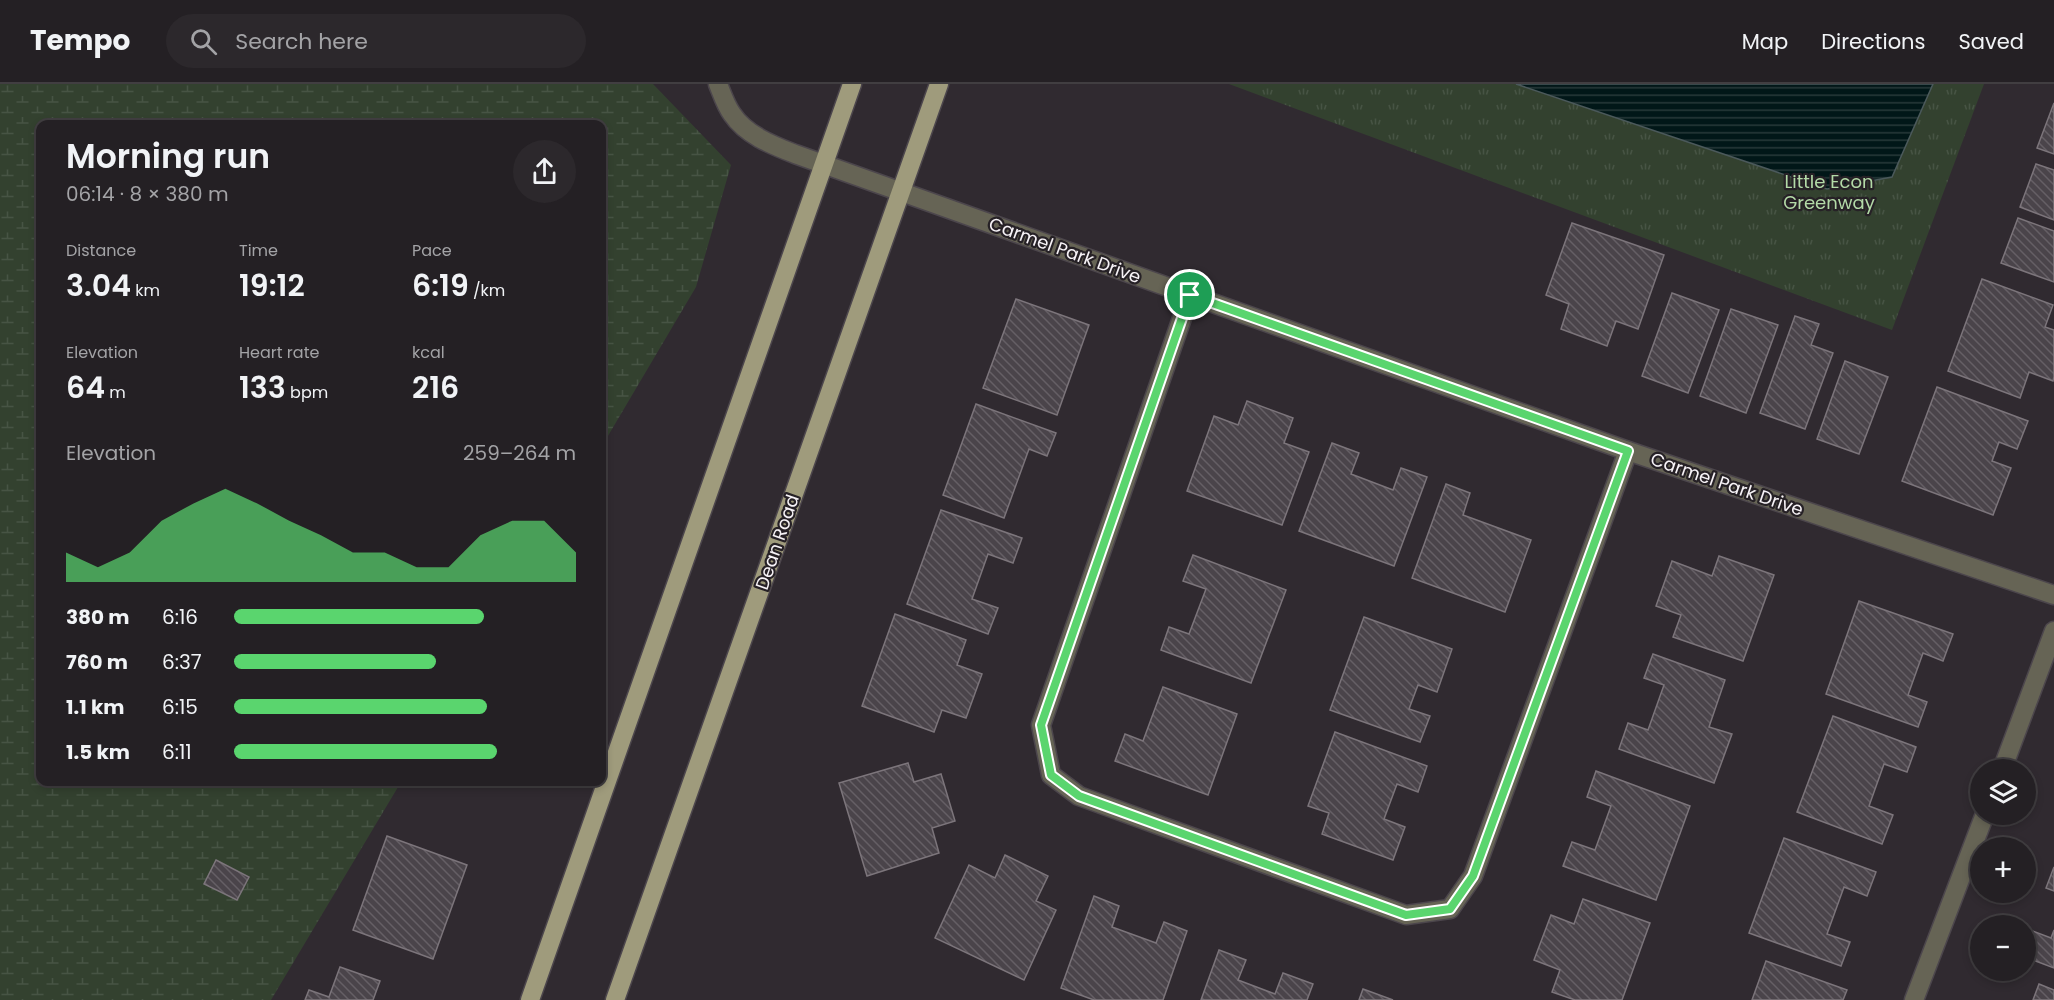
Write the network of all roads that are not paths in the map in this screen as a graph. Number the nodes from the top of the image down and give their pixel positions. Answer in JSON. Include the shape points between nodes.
{"nodes":[{"id":1,"x":718,"y":84,"type":"edge"},
{"id":2,"x":852,"y":84,"type":"edge"},
{"id":3,"x":939,"y":84,"type":"edge"},
{"id":4,"x":824,"y":164,"type":"junction"},
{"id":5,"x":901,"y":192,"type":"junction"},
{"id":6,"x":1190,"y":295,"type":"junction"},
{"id":7,"x":1628,"y":451,"type":"junction"},
{"id":8,"x":2054,"y":595,"type":"edge"},
{"id":9,"x":2054,"y":630,"type":"edge"},
{"id":10,"x":2005,"y":759,"type":"edge"},
{"id":11,"x":606,"y":784,"type":"edge"},
{"id":12,"x":605,"y":786,"type":"edge"},
{"id":13,"x":1980,"y":825,"type":"edge"},
{"id":14,"x":530,"y":1000,"type":"edge"},
{"id":15,"x":615,"y":1000,"type":"edge"},
{"id":16,"x":1914,"y":1000,"type":"edge"}],
"edges":[{"from":1,"to":4,"type":"street","name":"Carmel Park Drive","via":[[731,113],[743,128],[766,142]]},
{"from":2,"to":4,"type":"main road"},
{"from":3,"to":5,"type":"main road","name":"Dean Road"},
{"from":4,"to":5,"type":"street","name":"Carmel Park Drive"},
{"from":4,"to":11,"type":"main road"},
{"from":5,"to":6,"type":"street","name":"Carmel Park Drive"},
{"from":5,"to":15,"type":"main road","name":"Dean Road"},
{"from":6,"to":7,"type":"street","name":"Carmel Park Drive"},
{"from":6,"to":7,"type":"street","via":[[1041,725],[1051,775],[1079,796],[1406,915],[1450,909],[1473,876]]},
{"from":7,"to":8,"type":"street","name":"Carmel Park Drive"},
{"from":9,"to":10,"type":"street"},
{"from":12,"to":14,"type":"main road"},
{"from":13,"to":16,"type":"street"}]}
